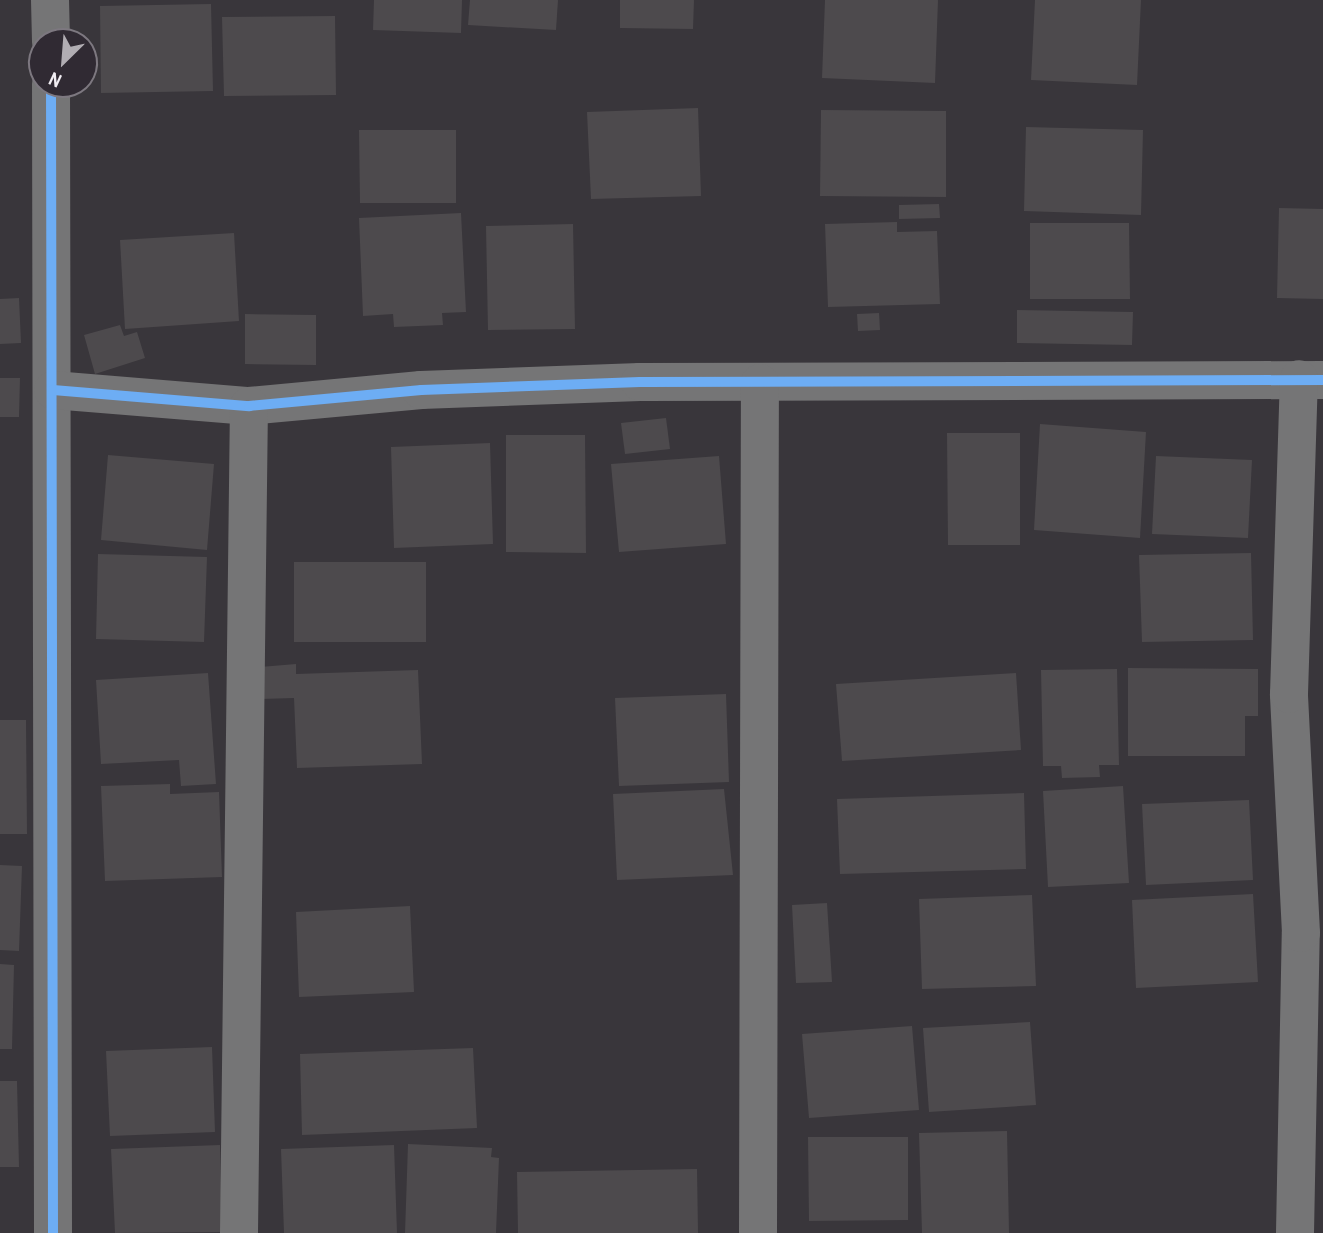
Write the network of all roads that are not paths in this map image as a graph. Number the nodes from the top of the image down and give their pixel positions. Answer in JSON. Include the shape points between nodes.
{"nodes":[{"id":1,"x":50,"y":0,"type":"edge"},
{"id":2,"x":51,"y":28,"type":"edge"},
{"id":3,"x":51,"y":98,"type":"edge"},
{"id":4,"x":1311,"y":379,"type":"edge"},
{"id":5,"x":760,"y":383,"type":"junction"},
{"id":6,"x":52,"y":390,"type":"junction"},
{"id":7,"x":250,"y":406,"type":"junction"},
{"id":8,"x":53,"y":1233,"type":"edge"},
{"id":9,"x":239,"y":1233,"type":"edge"},
{"id":10,"x":758,"y":1233,"type":"edge"},
{"id":11,"x":1296,"y":1233,"type":"edge"}],
"edges":[{"from":1,"to":2,"type":"street"},
{"from":3,"to":6,"type":"street"},
{"from":4,"to":5,"type":"street"},
{"from":4,"to":11,"type":"street","via":[[1289,694],[1300,933]]},
{"from":5,"to":7,"type":"street","via":[[435,390]]},
{"from":5,"to":10,"type":"street"},
{"from":6,"to":7,"type":"street"},
{"from":6,"to":8,"type":"street"},
{"from":7,"to":9,"type":"street"}]}
